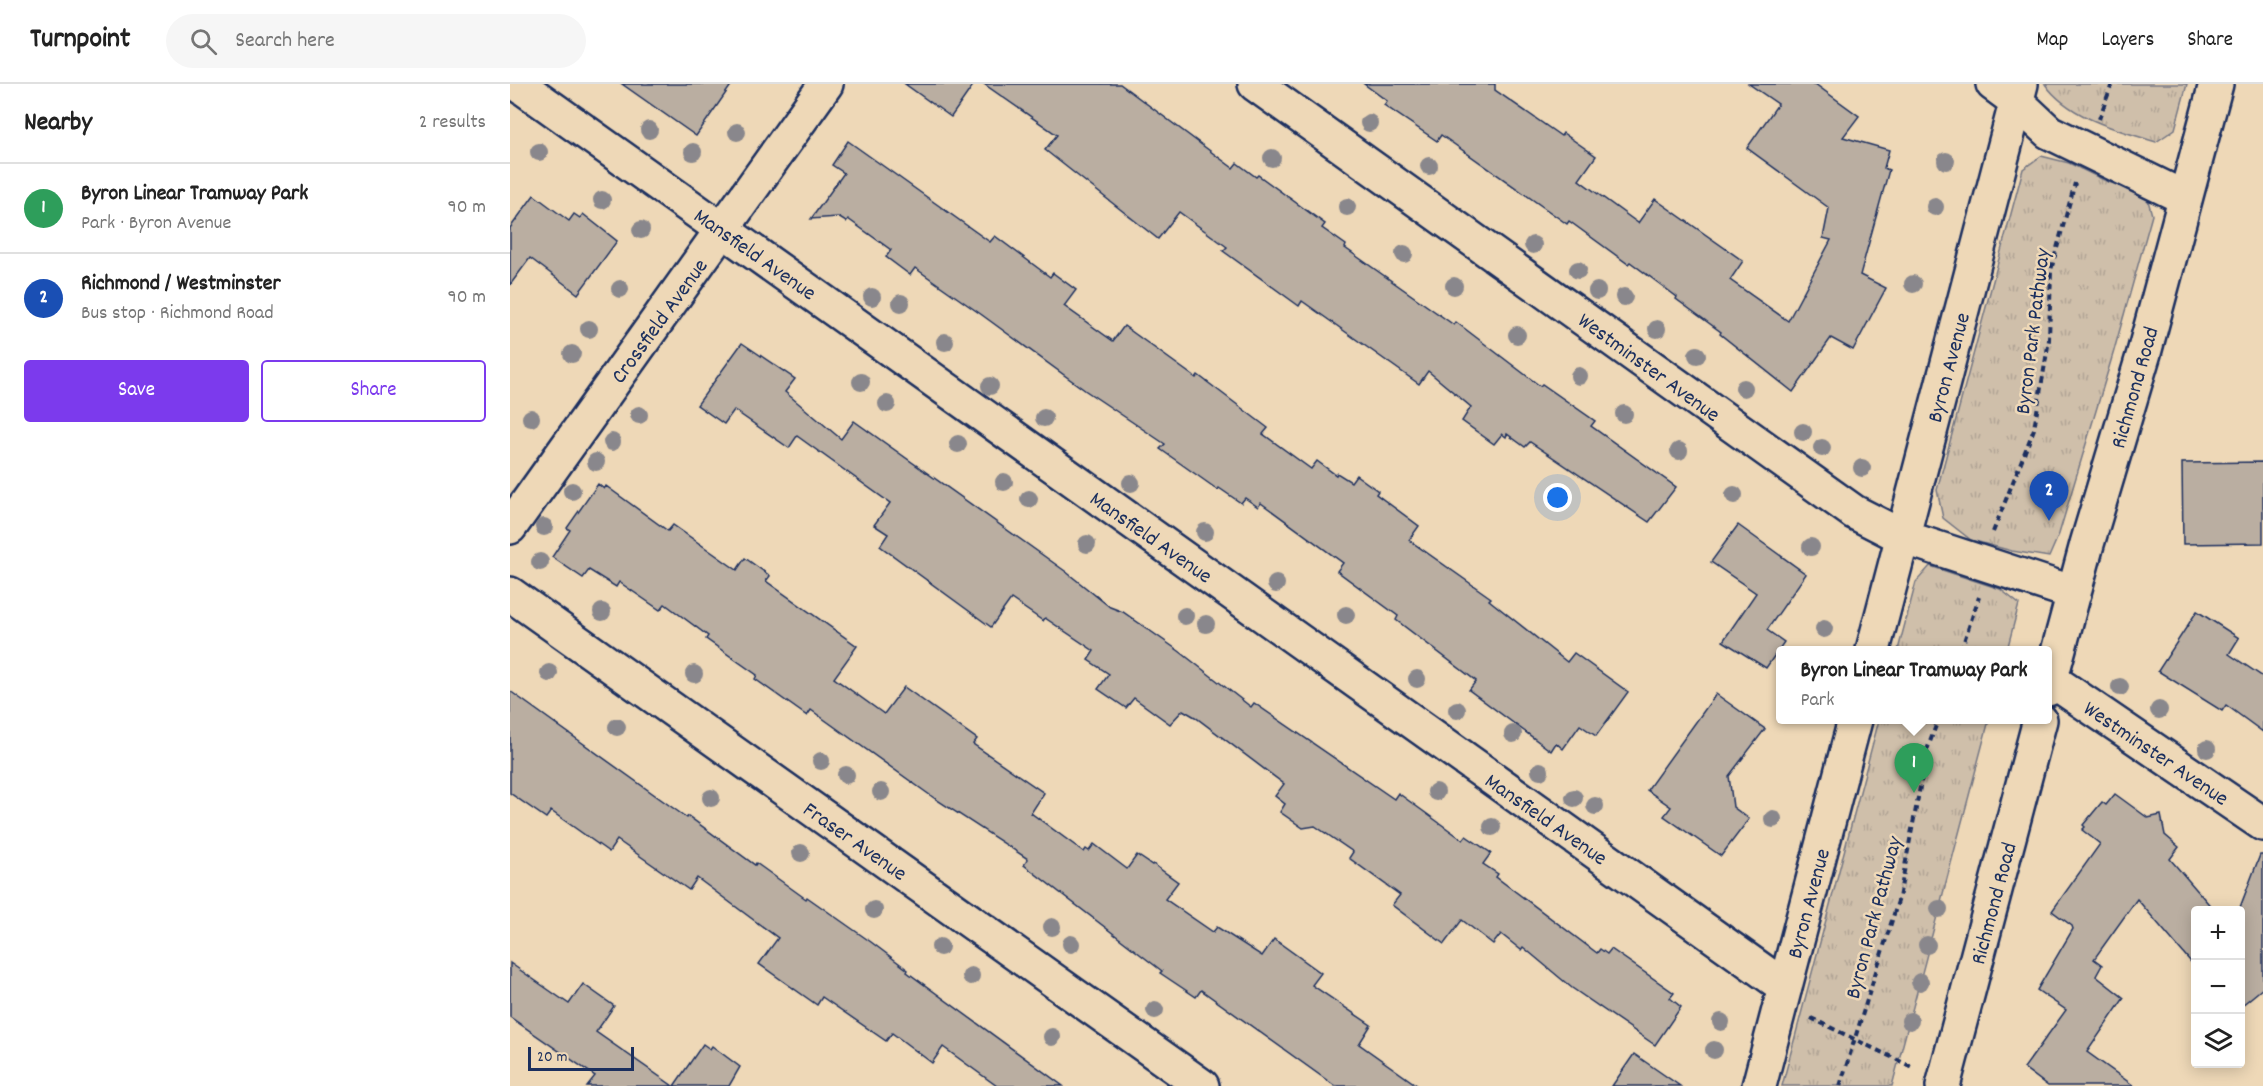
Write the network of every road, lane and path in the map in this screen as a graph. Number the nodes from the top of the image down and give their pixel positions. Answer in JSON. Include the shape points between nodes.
{"nodes":[{"id":1,"x":518,"y":84,"type":"edge"},
{"id":2,"x":826,"y":84,"type":"edge"},
{"id":3,"x":1255,"y":84,"type":"edge"},
{"id":4,"x":2112,"y":84,"type":"edge"},
{"id":5,"x":2216,"y":84,"type":"edge"},
{"id":6,"x":2010,"y":90,"type":"edge"},
{"id":7,"x":2087,"y":151,"type":"junction"},
{"id":8,"x":2185,"y":198,"type":"junction"},
{"id":9,"x":722,"y":230,"type":"junction"},
{"id":10,"x":510,"y":527,"type":"edge"},
{"id":11,"x":1903,"y":537,"type":"junction"},
{"id":12,"x":1987,"y":565,"type":"junction"},
{"id":13,"x":2074,"y":593,"type":"junction"},
{"id":14,"x":510,"y":594,"type":"edge"},
{"id":15,"x":1874,"y":646,"type":"edge"},
{"id":16,"x":1963,"y":646,"type":"edge"},
{"id":17,"x":2052,"y":673,"type":"edge"},
{"id":18,"x":2052,"y":686,"type":"edge"},
{"id":19,"x":1854,"y":724,"type":"edge"},
{"id":20,"x":1937,"y":724,"type":"edge"},
{"id":21,"x":2039,"y":724,"type":"edge"},
{"id":22,"x":2263,"y":824,"type":"edge"},
{"id":23,"x":1783,"y":996,"type":"junction"},
{"id":24,"x":1855,"y":1039,"type":"junction"},
{"id":25,"x":1943,"y":1084,"type":"edge"},
{"id":26,"x":1202,"y":1086,"type":"edge"},
{"id":27,"x":1759,"y":1086,"type":"edge"},
{"id":28,"x":1840,"y":1086,"type":"edge"}],
"edges":[{"from":1,"to":9,"type":"street","name":"Mansfield Avenue"},
{"from":2,"to":9,"type":"street","name":"Crossfield Avenue"},
{"from":3,"to":11,"type":"street","name":"Westminster Avenue","via":[[1854,512]]},
{"from":4,"to":7,"type":"path","name":"Byron Park Pathway"},
{"from":5,"to":8,"type":"street","name":"Richmond Road"},
{"from":6,"to":7,"type":"street","via":[[2049,132]]},
{"from":6,"to":11,"type":"street","name":"Byron Avenue"},
{"from":7,"to":8,"type":"street"},
{"from":7,"to":12,"type":"path","name":"Byron Park Pathway","via":[[2051,270],[2049,340],[2034,429],[1990,540]]},
{"from":8,"to":13,"type":"street","name":"Richmond Road"},
{"from":9,"to":10,"type":"street","name":"Crossfield Avenue"},
{"from":9,"to":23,"type":"street","name":"Mansfield Avenue"},
{"from":11,"to":12,"type":"street","name":"Westminster Avenue"},
{"from":11,"to":15,"type":"street","name":"Byron Avenue"},
{"from":12,"to":13,"type":"street","name":"Westminster Avenue"},
{"from":12,"to":16,"type":"path","name":"Byron Park Pathway"},
{"from":13,"to":17,"type":"street","name":"Richmond Road"},
{"from":14,"to":26,"type":"street","name":"Fraser Avenue"},
{"from":18,"to":22,"type":"street","name":"Westminster Avenue"},
{"from":19,"to":23,"type":"street","name":"Byron Avenue"},
{"from":20,"to":24,"type":"path","name":"Byron Park Pathway","via":[[1899,898]]},
{"from":21,"to":25,"type":"street","name":"Richmond Road"},
{"from":23,"to":24,"type":"path"},
{"from":23,"to":27,"type":"street","name":"Byron Avenue"},
{"from":24,"to":25,"type":"path"},
{"from":24,"to":28,"type":"path","name":"Byron Park Pathway"}]}
